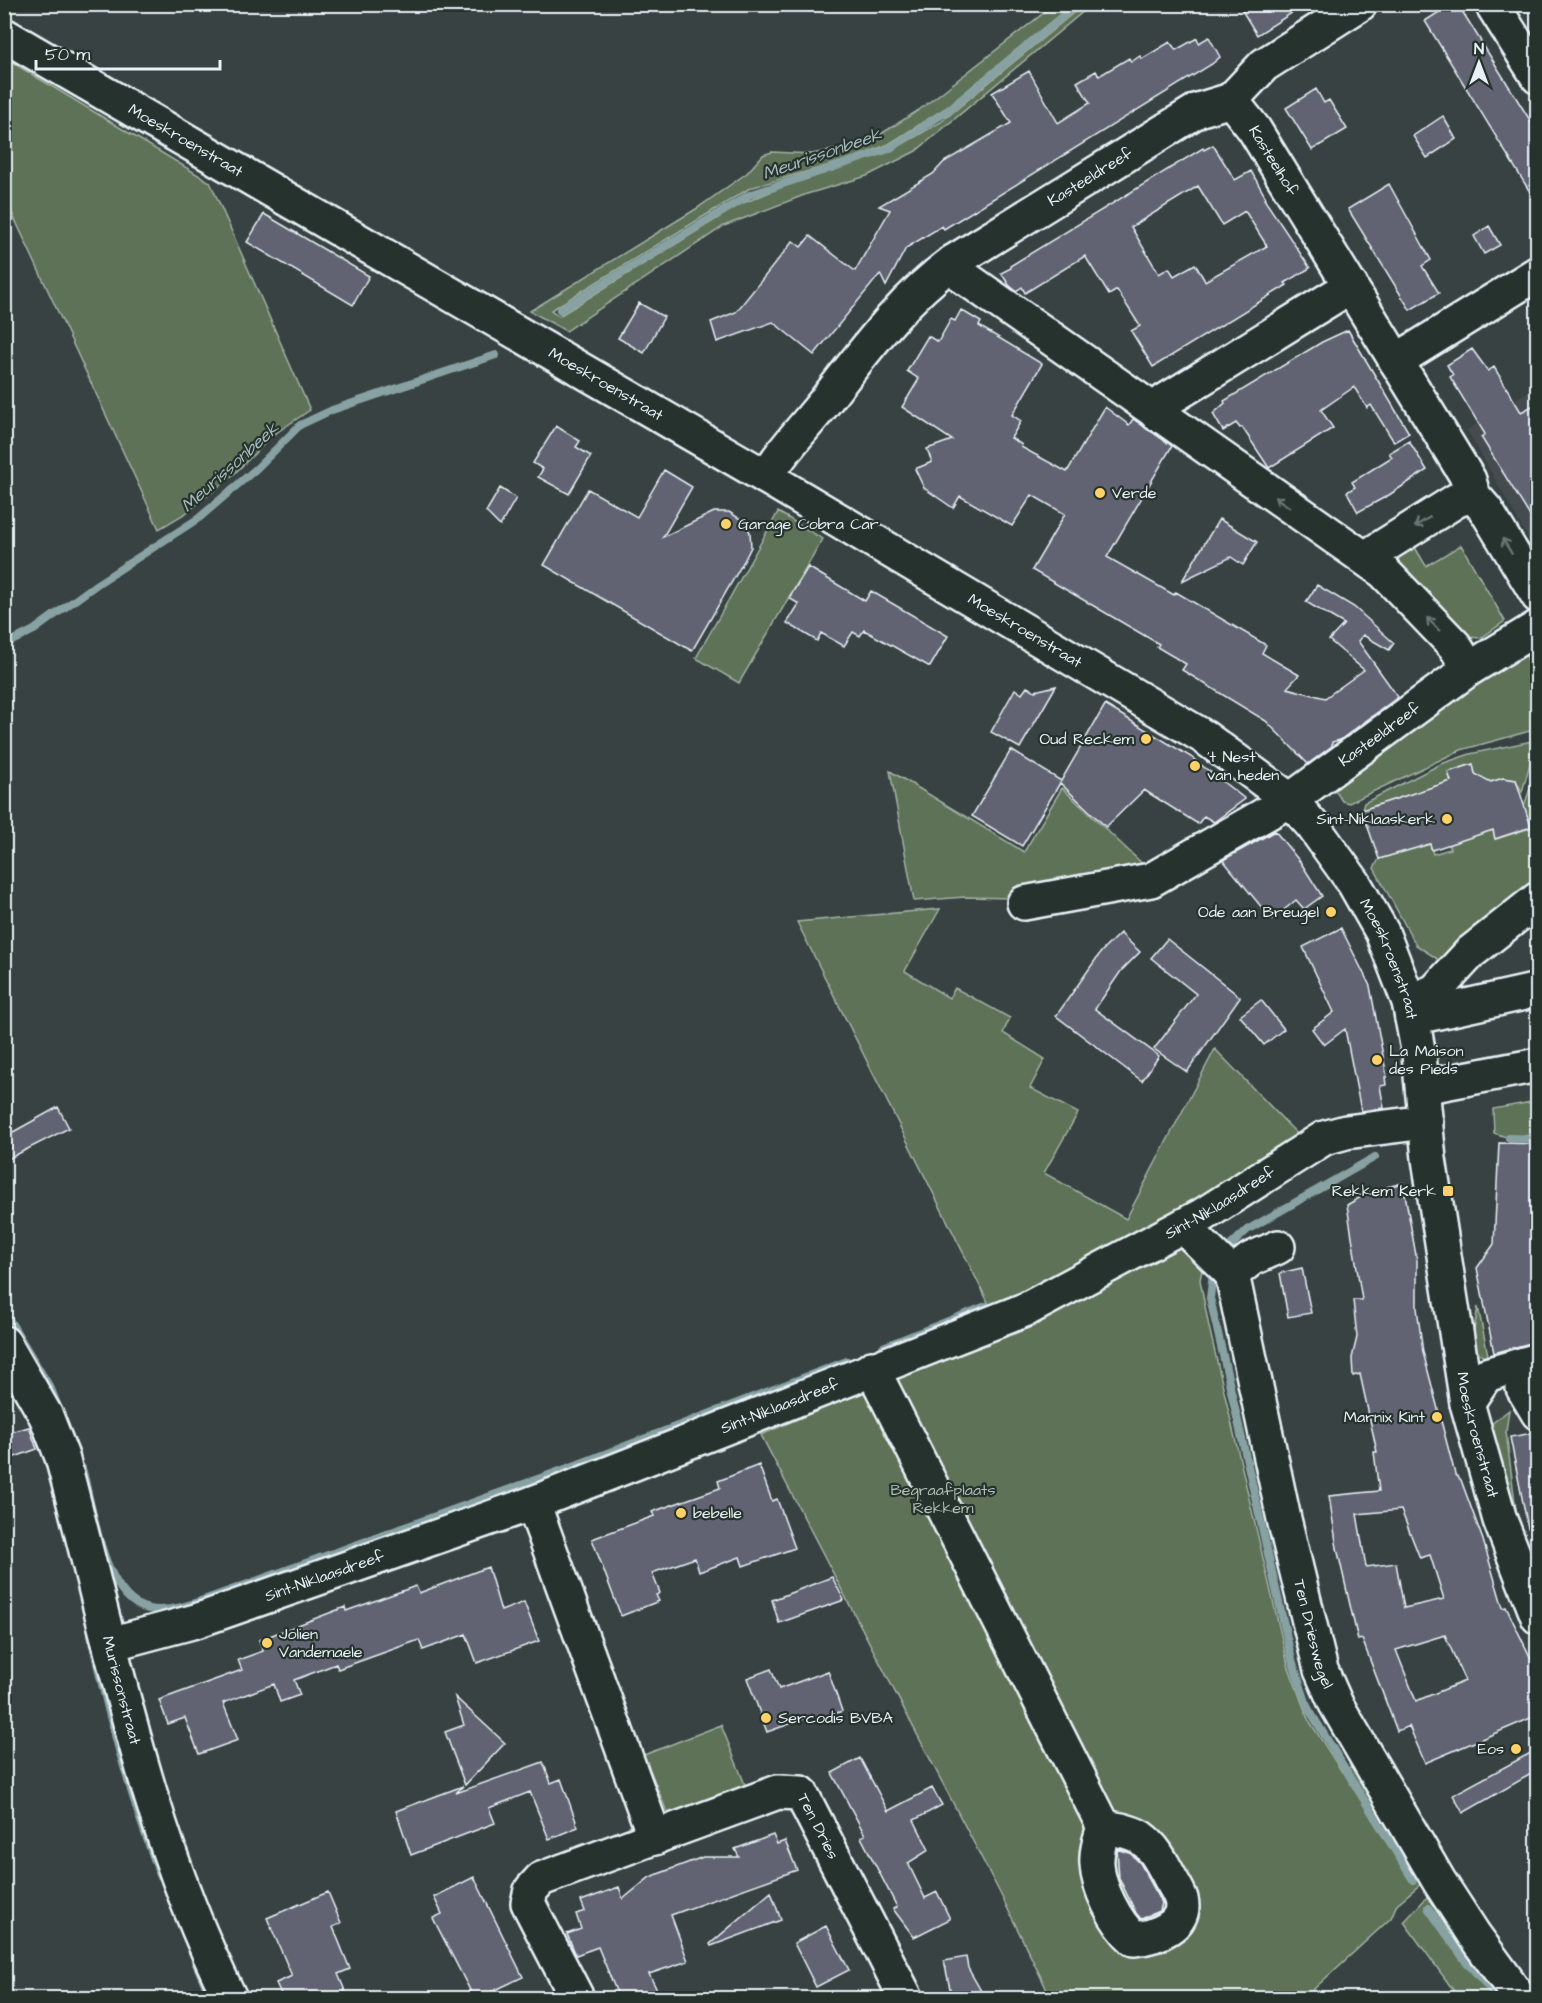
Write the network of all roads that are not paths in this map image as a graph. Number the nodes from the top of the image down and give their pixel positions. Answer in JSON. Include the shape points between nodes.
{"nodes":[{"id":1,"x":1360,"y":4,"type":"edge"},
{"id":2,"x":1492,"y":4,"type":"edge"},
{"id":3,"x":4,"y":36,"type":"edge"},
{"id":4,"x":1538,"y":77,"type":"edge"},
{"id":5,"x":1231,"y":100,"type":"junction"},
{"id":6,"x":953,"y":262,"type":"junction"},
{"id":7,"x":1538,"y":273,"type":"edge"},
{"id":8,"x":1351,"y":286,"type":"junction"},
{"id":9,"x":1396,"y":361,"type":"junction"},
{"id":10,"x":1158,"y":414,"type":"junction"},
{"id":11,"x":766,"y":477,"type":"junction"},
{"id":12,"x":1473,"y":495,"type":"junction"},
{"id":13,"x":1369,"y":561,"type":"junction"},
{"id":14,"x":1538,"y":596,"type":"edge"},
{"id":15,"x":1538,"y":627,"type":"edge"},
{"id":16,"x":1469,"y":669,"type":"junction"},
{"id":17,"x":1295,"y":797,"type":"junction"},
{"id":18,"x":1538,"y":900,"type":"edge"},
{"id":19,"x":1024,"y":903,"type":"dead end"},
{"id":20,"x":1538,"y":990,"type":"edge"},
{"id":21,"x":1410,"y":1010,"type":"junction"},
{"id":22,"x":1538,"y":1065,"type":"edge"},
{"id":23,"x":1423,"y":1087,"type":"junction"},
{"id":24,"x":1426,"y":1122,"type":"junction"},
{"id":25,"x":1183,"y":1226,"type":"junction"},
{"id":26,"x":1278,"y":1247,"type":"dead end"},
{"id":27,"x":1232,"y":1274,"type":"junction"},
{"id":28,"x":4,"y":1343,"type":"edge"},
{"id":29,"x":872,"y":1368,"type":"junction"},
{"id":30,"x":15,"y":1382,"type":"edge"},
{"id":31,"x":1534,"y":1385,"type":"edge"},
{"id":32,"x":1472,"y":1397,"type":"junction"},
{"id":33,"x":533,"y":1503,"type":"junction"},
{"id":34,"x":1538,"y":1617,"type":"edge"},
{"id":35,"x":110,"y":1644,"type":"junction"},
{"id":36,"x":1104,"y":1827,"type":"dead end"},
{"id":37,"x":655,"y":1838,"type":"junction"},
{"id":38,"x":230,"y":1998,"type":"edge"},
{"id":39,"x":577,"y":1998,"type":"edge"},
{"id":40,"x":906,"y":1998,"type":"edge"},
{"id":41,"x":1520,"y":1998,"type":"edge"}],
"edges":[{"from":1,"to":5,"type":"street","via":[[1264,65]]},
{"from":2,"to":4,"type":"street"},
{"from":3,"to":11,"type":"street","name":"Moeskroenstraat"},
{"from":5,"to":6,"type":"street","name":"Kasteeldreef","via":[[1198,110]]},
{"from":5,"to":8,"type":"street","name":"Kasteelhof","via":[[1254,129]]},
{"from":6,"to":10,"type":"street","via":[[964,277]]},
{"from":6,"to":11,"type":"street","name":"Kasteeldreef","via":[[906,301]]},
{"from":7,"to":9,"type":"street"},
{"from":8,"to":9,"type":"street","name":"Kasteelhof"},
{"from":8,"to":10,"type":"street","via":[[1165,401]]},
{"from":9,"to":12,"type":"street","name":"Kasteelhof","via":[[1469,480]]},
{"from":13,"to":10,"type":"street","one_way":true},
{"from":11,"to":17,"type":"street","name":"Moeskroenstraat","via":[[1204,736]]},
{"from":12,"to":13,"type":"street","one_way":true,"via":[[1437,512],[1376,551]]},
{"from":14,"to":12,"type":"street","one_way":true},
{"from":16,"to":13,"type":"street","one_way":true,"via":[[1455,646]]},
{"from":15,"to":16,"type":"street","name":"Kasteeldreef"},
{"from":16,"to":17,"type":"street","name":"Kasteeldreef"},
{"from":17,"to":19,"type":"street","name":"Kasteeldreef","via":[[1152,880]]},
{"from":17,"to":21,"type":"street","name":"Moeskroenstraat","via":[[1354,883],[1382,932]]},
{"from":18,"to":21,"type":"street","via":[[1471,952],[1435,991]]},
{"from":20,"to":21,"type":"street"},
{"from":21,"to":23,"type":"street","name":"Moeskroenstraat"},
{"from":22,"to":23,"type":"street"},
{"from":23,"to":24,"type":"street","name":"Moeskroenstraat"},
{"from":24,"to":25,"type":"street","name":"Sint-Niklaasdreef","via":[[1324,1138]]},
{"from":24,"to":32,"type":"street","name":"Moeskroenstraat","via":[[1454,1328]]},
{"from":25,"to":27,"type":"street"},
{"from":25,"to":29,"type":"street","name":"Sint-Niklaasdreef","via":[[1027,1309]]},
{"from":26,"to":27,"type":"street","via":[[1251,1258]]},
{"from":27,"to":41,"type":"street","name":"Ten Drieswegel","via":[[1321,1670],[1336,1704],[1439,1881]]},
{"from":28,"to":30,"type":"street","name":"Murissonstraat"},
{"from":29,"to":33,"type":"street","name":"Sint-Niklaasdreef"},
{"from":29,"to":36,"type":"street"},
{"from":30,"to":35,"type":"street","name":"Murissonstraat","via":[[46,1416],[62,1457]]},
{"from":31,"to":32,"type":"street","via":[[1486,1375]]},
{"from":32,"to":34,"type":"street","name":"Moeskroenstraat","via":[[1500,1520]]},
{"from":33,"to":35,"type":"street","name":"Sint-Niklaasdreef","via":[[196,1621]]},
{"from":33,"to":37,"type":"street"},
{"from":35,"to":38,"type":"street","name":"Murissonstraat","via":[[167,1846]]},
{"from":37,"to":39,"type":"street","name":"Ten Dries","via":[[541,1879],[531,1890],[528,1903]]},
{"from":37,"to":40,"type":"street","name":"Ten Dries","via":[[778,1792],[801,1793]]}]}
